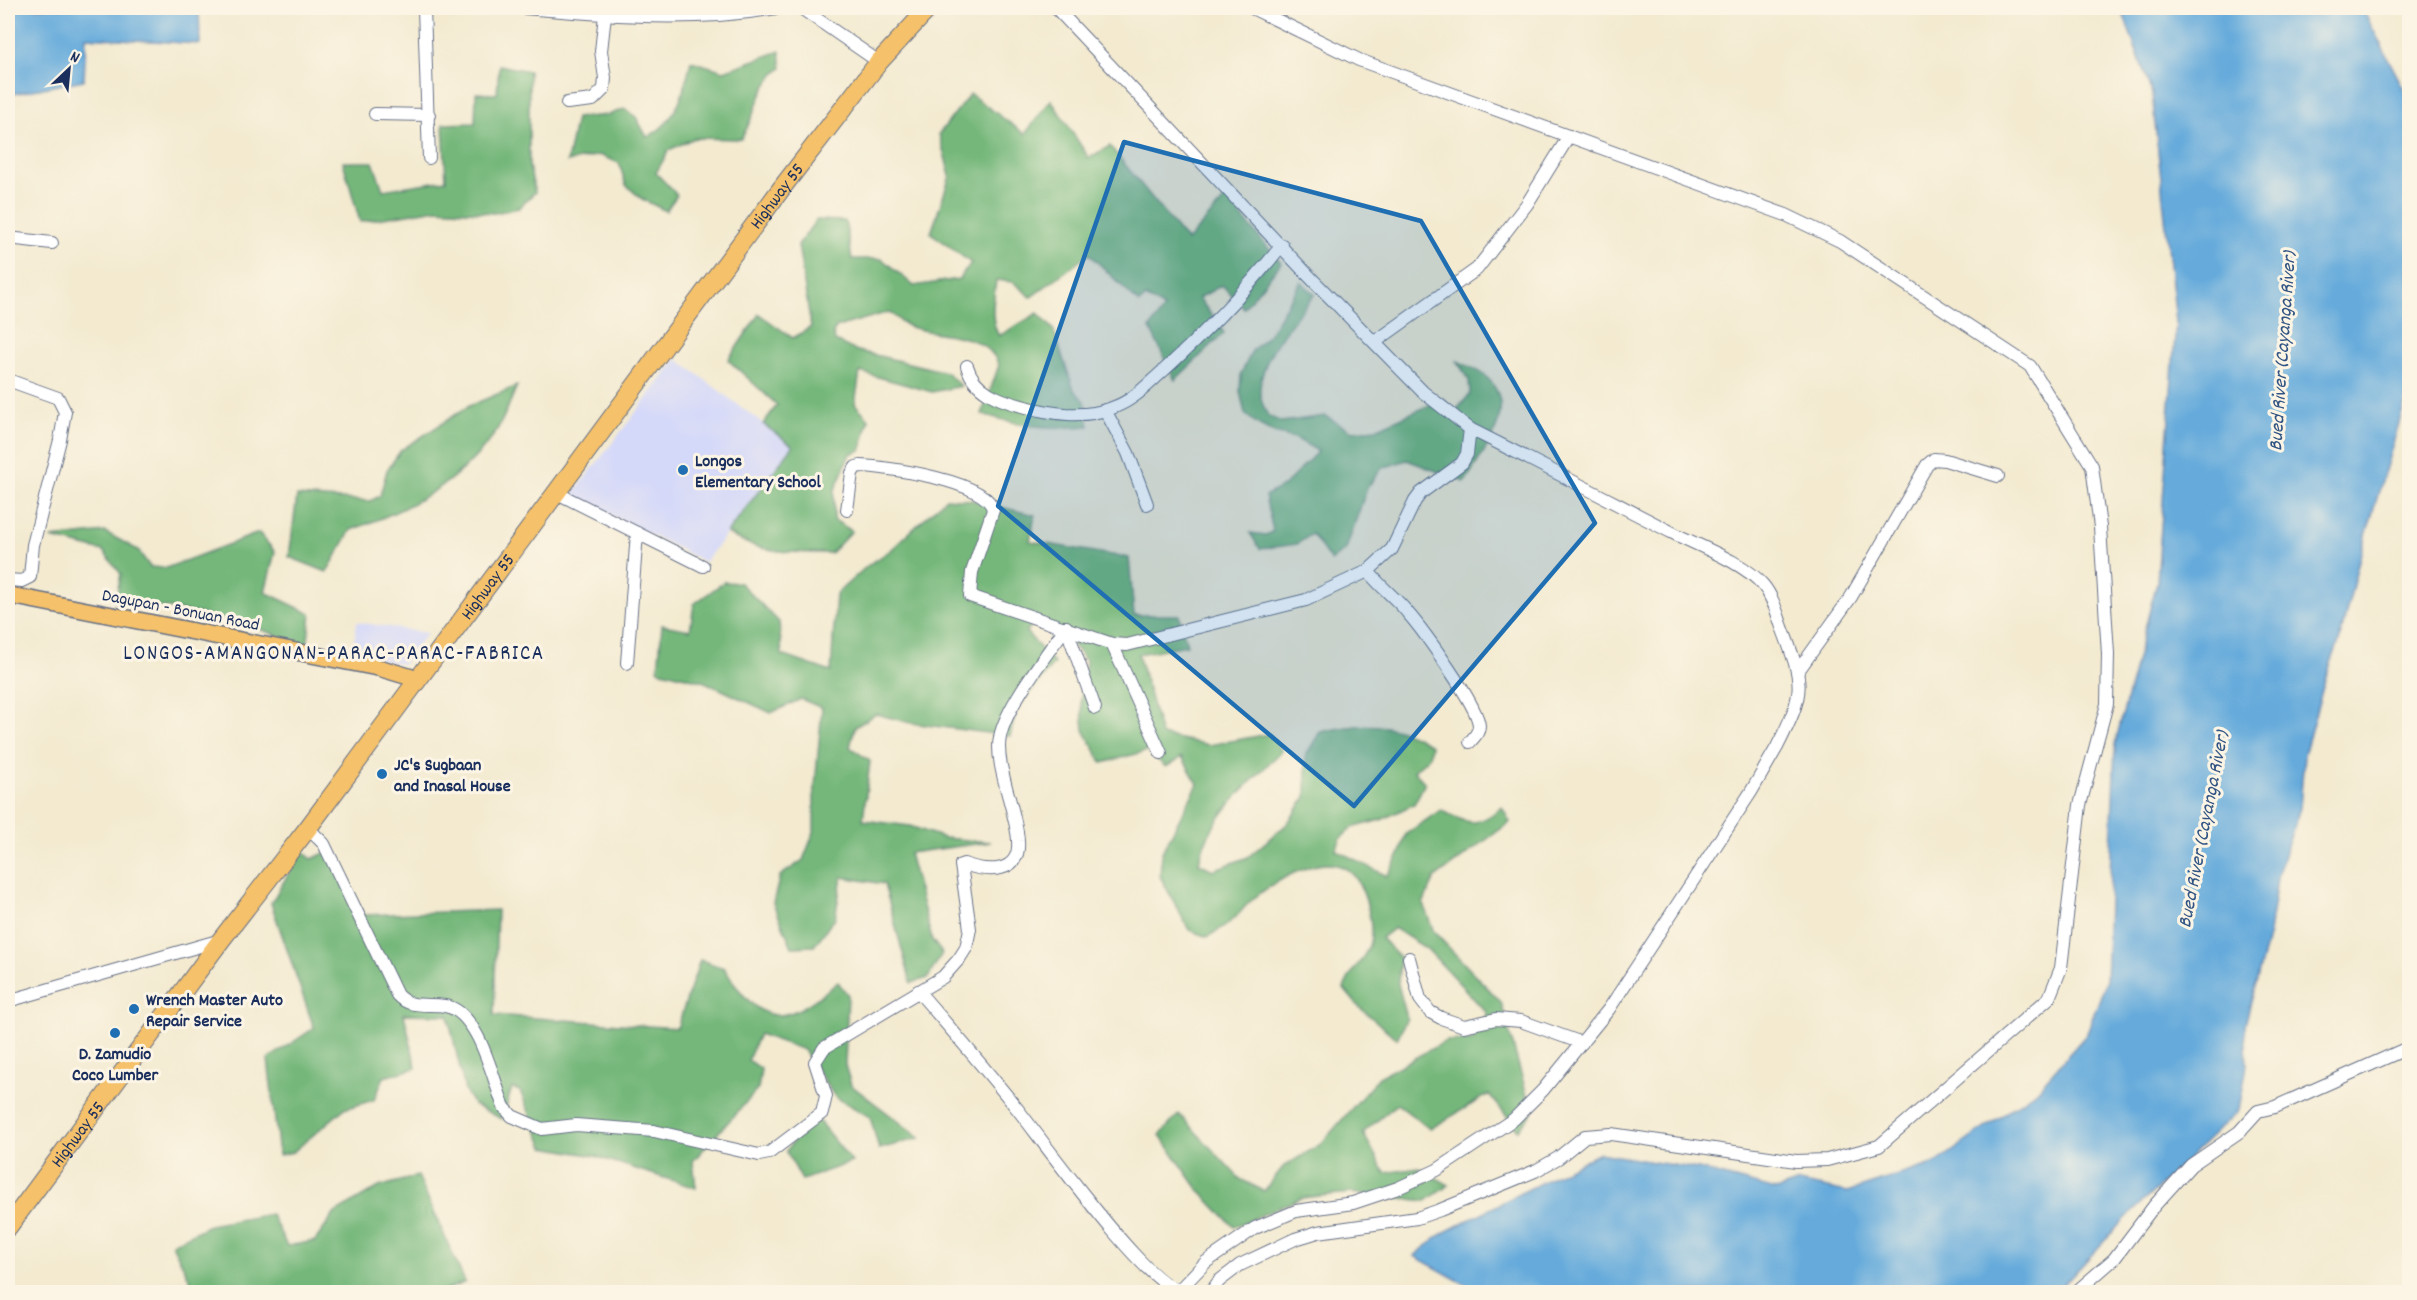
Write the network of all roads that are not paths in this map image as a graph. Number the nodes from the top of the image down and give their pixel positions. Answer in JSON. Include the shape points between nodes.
{"nodes":[{"id":1,"x":424,"y":8,"type":"edge"},
{"id":2,"x":523,"y":8,"type":"edge"},
{"id":3,"x":776,"y":8,"type":"edge"},
{"id":4,"x":801,"y":8,"type":"edge"},
{"id":5,"x":929,"y":8,"type":"edge"},
{"id":6,"x":1056,"y":8,"type":"edge"},
{"id":7,"x":1252,"y":8,"type":"edge"},
{"id":8,"x":605,"y":15,"type":"junction"},
{"id":9,"x":879,"y":62,"type":"junction"},
{"id":10,"x":567,"y":104,"type":"dead end"},
{"id":11,"x":375,"y":114,"type":"dead end"},
{"id":12,"x":429,"y":115,"type":"junction"},
{"id":13,"x":1569,"y":136,"type":"junction"},
{"id":14,"x":429,"y":158,"type":"dead end"},
{"id":15,"x":8,"y":238,"type":"edge"},
{"id":16,"x":52,"y":243,"type":"dead end"},
{"id":17,"x":1282,"y":245,"type":"junction"},
{"id":18,"x":1375,"y":342,"type":"junction"},
{"id":19,"x":967,"y":366,"type":"dead end"},
{"id":20,"x":8,"y":380,"type":"edge"},
{"id":21,"x":1105,"y":410,"type":"junction"},
{"id":22,"x":1470,"y":429,"type":"junction"},
{"id":23,"x":1998,"y":476,"type":"dead end"},
{"id":24,"x":555,"y":492,"type":"junction"},
{"id":25,"x":1147,"y":504,"type":"dead end"},
{"id":26,"x":847,"y":510,"type":"dead end"},
{"id":27,"x":637,"y":533,"type":"junction"},
{"id":28,"x":703,"y":566,"type":"dead end"},
{"id":29,"x":1368,"y":571,"type":"junction"},
{"id":30,"x":8,"y":580,"type":"edge"},
{"id":31,"x":8,"y":594,"type":"edge"},
{"id":32,"x":1066,"y":627,"type":"junction"},
{"id":33,"x":1112,"y":644,"type":"junction"},
{"id":34,"x":627,"y":663,"type":"dead end"},
{"id":35,"x":1798,"y":671,"type":"junction"},
{"id":36,"x":417,"y":679,"type":"junction"},
{"id":37,"x":1095,"y":708,"type":"dead end"},
{"id":38,"x":1470,"y":742,"type":"dead end"},
{"id":39,"x":1161,"y":753,"type":"dead end"},
{"id":40,"x":316,"y":836,"type":"junction"},
{"id":41,"x":220,"y":940,"type":"junction"},
{"id":42,"x":1409,"y":958,"type":"dead end"},
{"id":43,"x":918,"y":991,"type":"junction"},
{"id":44,"x":8,"y":1001,"type":"edge"},
{"id":45,"x":1582,"y":1043,"type":"junction"},
{"id":46,"x":2409,"y":1047,"type":"edge"},
{"id":47,"x":8,"y":1227,"type":"edge"},
{"id":48,"x":1162,"y":1282,"type":"junction"},
{"id":49,"x":1153,"y":1293,"type":"edge"},
{"id":50,"x":1211,"y":1293,"type":"edge"},
{"id":51,"x":2076,"y":1293,"type":"edge"}],
"edges":[{"from":1,"to":12,"type":"street"},
{"from":2,"to":8,"type":"street"},
{"from":3,"to":8,"type":"street","via":[[710,15]]},
{"from":4,"to":9,"type":"street"},
{"from":5,"to":9,"type":"highway","name":"Highway 55"},
{"from":6,"to":17,"type":"street"},
{"from":7,"to":13,"type":"street","via":[[1359,60]]},
{"from":8,"to":10,"type":"street","via":[[601,51],[603,89],[593,100]]},
{"from":9,"to":24,"type":"highway","name":"Highway 55"},
{"from":11,"to":12,"type":"street"},
{"from":12,"to":14,"type":"street"},
{"from":13,"to":18,"type":"street","via":[[1527,204],[1477,269]]},
{"from":13,"to":50,"type":"street","via":[[1786,215],[1840,241],[2030,366],[2060,411],[2092,466],[2109,654],[2107,704],[2080,805],[2061,968],[2049,998],[1879,1146],[1827,1160],[1796,1161],[1611,1134],[1585,1136],[1535,1171],[1440,1210],[1417,1218],[1295,1239],[1240,1265]]},
{"from":15,"to":16,"type":"street"},
{"from":17,"to":18,"type":"street"},
{"from":17,"to":21,"type":"street","via":[[1213,326],[1137,394]]},
{"from":18,"to":22,"type":"street","via":[[1438,406]]},
{"from":19,"to":21,"type":"street","via":[[978,386],[1006,402],[1070,415]]},
{"from":20,"to":30,"type":"street","via":[[58,398],[65,412],[33,546],[30,577]]},
{"from":21,"to":25,"type":"street","via":[[1128,453]]},
{"from":22,"to":29,"type":"street","via":[[1462,463],[1421,494],[1392,549]]},
{"from":22,"to":35,"type":"street","via":[[1755,578],[1773,601]]},
{"from":23,"to":35,"type":"street","via":[[1945,460],[1934,459],[1927,465],[1851,597]]},
{"from":24,"to":27,"type":"street"},
{"from":24,"to":36,"type":"highway","name":"Highway 55"},
{"from":26,"to":32,"type":"street","via":[[852,473],[861,466],[918,472],[980,494],[990,500],[993,510],[972,572],[970,596]]},
{"from":27,"to":28,"type":"street"},
{"from":27,"to":34,"type":"street"},
{"from":29,"to":33,"type":"street","via":[[1306,600],[1144,642]]},
{"from":29,"to":38,"type":"street","via":[[1407,612],[1461,689],[1479,726]]},
{"from":31,"to":36,"type":"main road","name":"Dagupan - Bonuan Road","via":[[380,668]]},
{"from":32,"to":33,"type":"street"},
{"from":32,"to":37,"type":"street"},
{"from":32,"to":43,"type":"street","via":[[1014,705],[999,738],[1018,839],[1015,854],[1002,869],[988,871],[962,864],[970,929],[966,948],[943,977]]},
{"from":33,"to":39,"type":"street"},
{"from":35,"to":45,"type":"street","via":[[1800,689],[1792,718],[1761,774],[1658,937]]},
{"from":36,"to":40,"type":"highway","name":"Highway 55"},
{"from":40,"to":41,"type":"highway","name":"Highway 55"},
{"from":40,"to":43,"type":"street","via":[[397,995],[409,1004],[446,1006],[461,1014],[478,1037],[504,1107],[512,1116],[542,1129],[576,1125],[654,1131],[759,1155],[769,1153],[822,1113],[826,1096],[815,1062],[824,1048]]},
{"from":41,"to":44,"type":"street"},
{"from":41,"to":47,"type":"highway","name":"Highway 55"},
{"from":42,"to":45,"type":"street","via":[[1420,999],[1441,1018],[1464,1026],[1496,1019],[1521,1021]]},
{"from":43,"to":48,"type":"street","via":[[1016,1107],[1091,1205]]},
{"from":45,"to":48,"type":"street","via":[[1514,1119],[1437,1170],[1353,1203],[1296,1211],[1255,1228],[1206,1262],[1180,1289]]},
{"from":46,"to":51,"type":"street","via":[[2258,1111],[2239,1132],[2191,1165],[2114,1259]]},
{"from":48,"to":49,"type":"street"}]}
